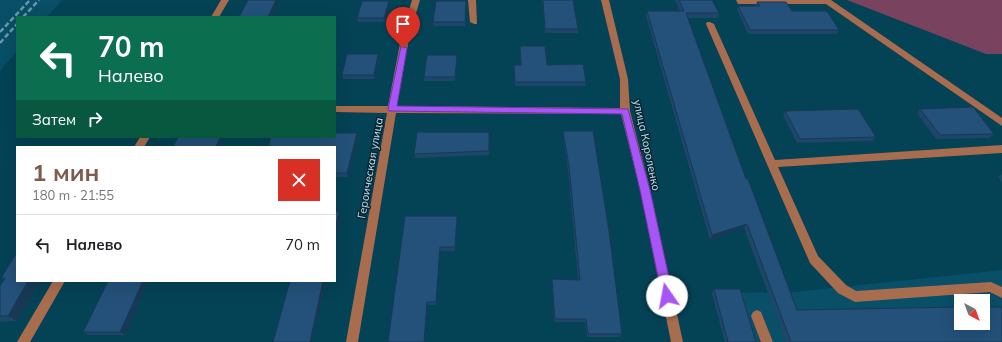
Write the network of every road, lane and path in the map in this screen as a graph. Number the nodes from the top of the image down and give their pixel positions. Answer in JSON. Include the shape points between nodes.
{"nodes":[{"id":1,"x":225,"y":0,"type":"edge"},
{"id":2,"x":416,"y":0,"type":"edge"},
{"id":3,"x":472,"y":0,"type":"edge"},
{"id":4,"x":605,"y":0,"type":"edge"},
{"id":5,"x":740,"y":0,"type":"edge"},
{"id":6,"x":216,"y":16,"type":"edge"},
{"id":7,"x":474,"y":22,"type":"dead end"},
{"id":8,"x":710,"y":24,"type":"dead end"},
{"id":9,"x":336,"y":109,"type":"edge"},
{"id":10,"x":392,"y":109,"type":"junction"},
{"id":11,"x":626,"y":111,"type":"junction"},
{"id":12,"x":1002,"y":123,"type":"edge"},
{"id":13,"x":1002,"y":149,"type":"edge"},
{"id":14,"x":770,"y":164,"type":"junction"},
{"id":15,"x":58,"y":282,"type":"edge"},
{"id":16,"x":1002,"y":293,"type":"edge"},
{"id":17,"x":757,"y":316,"type":"dead end"},
{"id":18,"x":23,"y":342,"type":"edge"},
{"id":19,"x":352,"y":342,"type":"edge"},
{"id":20,"x":677,"y":342,"type":"edge"},
{"id":21,"x":767,"y":342,"type":"edge"}],
"edges":[{"from":1,"to":6,"type":"street"},
{"from":2,"to":10,"type":"street","name":"Героическая улица","via":[[406,33]]},
{"from":3,"to":7,"type":"street"},
{"from":4,"to":11,"type":"street","name":"улица Короленко","via":[[624,79]]},
{"from":5,"to":12,"type":"street","via":[[828,2]]},
{"from":8,"to":14,"type":"street"},
{"from":9,"to":10,"type":"street"},
{"from":10,"to":11,"type":"street"},
{"from":10,"to":19,"type":"street","name":"Героическая улица"},
{"from":11,"to":20,"type":"street","name":"улица Короленко"},
{"from":13,"to":14,"type":"street"},
{"from":14,"to":16,"type":"street","via":[[814,259],[842,289],[855,297],[992,287]]},
{"from":15,"to":18,"type":"street"},
{"from":17,"to":21,"type":"street"}]}
